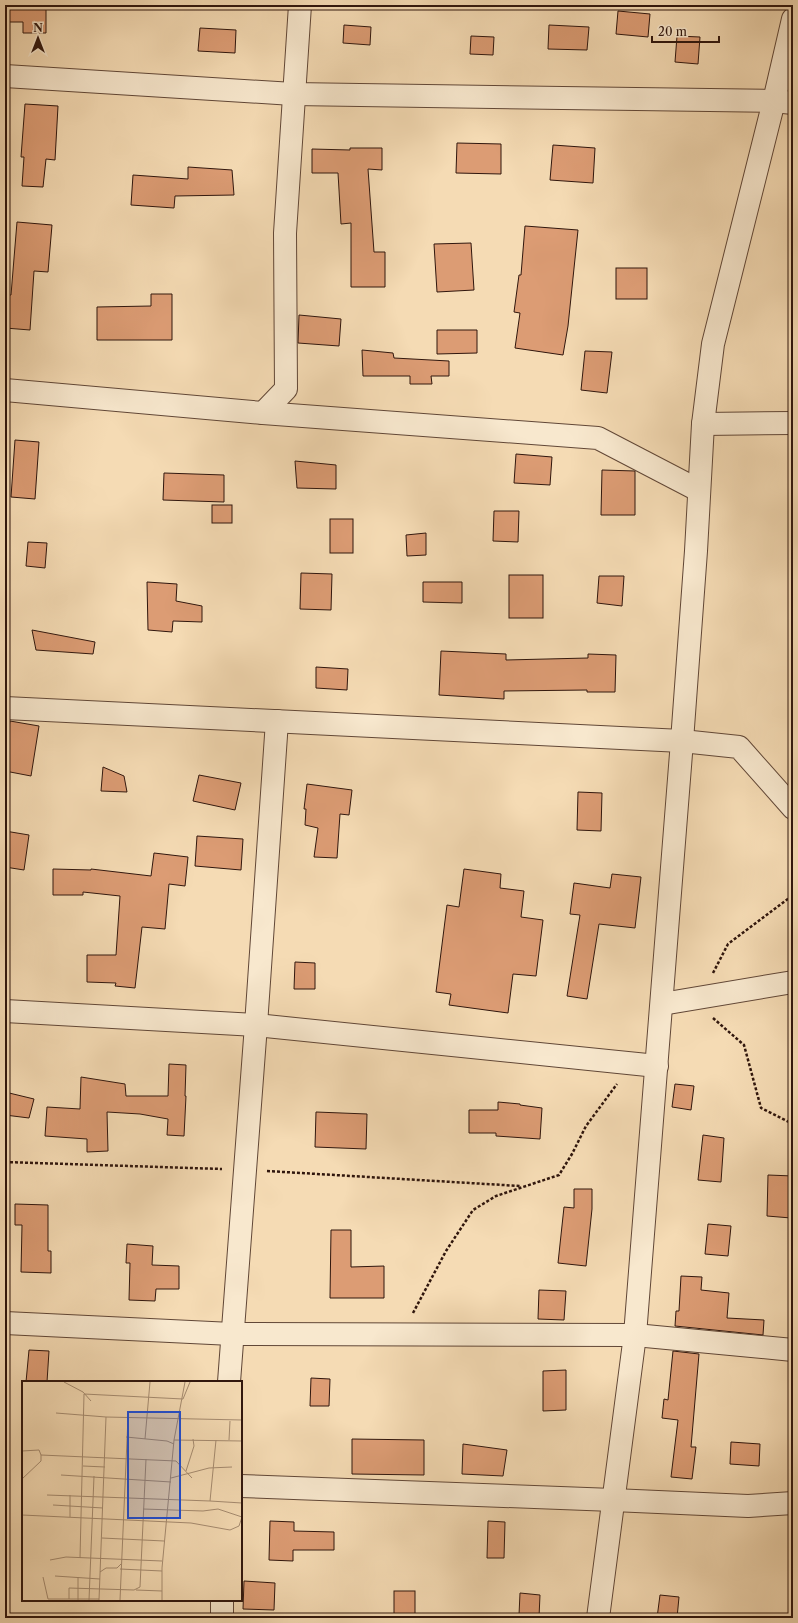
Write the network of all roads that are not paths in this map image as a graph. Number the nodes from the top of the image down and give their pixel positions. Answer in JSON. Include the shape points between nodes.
{"nodes":[{"id":1,"x":300,"y":5,"type":"edge"},
{"id":2,"x":793,"y":19,"type":"edge"},
{"id":3,"x":5,"y":76,"type":"edge"},
{"id":4,"x":293,"y":94,"type":"junction"},
{"id":5,"x":784,"y":102,"type":"edge"},
{"id":6,"x":5,"y":390,"type":"edge"},
{"id":7,"x":263,"y":413,"type":"junction"},
{"id":8,"x":793,"y":423,"type":"edge"},
{"id":9,"x":703,"y":424,"type":"junction"},
{"id":10,"x":698,"y":490,"type":"junction"},
{"id":11,"x":5,"y":708,"type":"edge"},
{"id":12,"x":277,"y":721,"type":"junction"},
{"id":13,"x":682,"y":741,"type":"junction"},
{"id":14,"x":793,"y":808,"type":"edge"},
{"id":15,"x":793,"y":982,"type":"edge"},
{"id":16,"x":662,"y":1004,"type":"junction"},
{"id":17,"x":5,"y":1011,"type":"edge"},
{"id":18,"x":256,"y":1025,"type":"junction"},
{"id":19,"x":657,"y":1066,"type":"junction"},
{"id":20,"x":5,"y":1323,"type":"edge"},
{"id":21,"x":232,"y":1334,"type":"junction"},
{"id":22,"x":635,"y":1335,"type":"junction"},
{"id":23,"x":793,"y":1350,"type":"edge"},
{"id":24,"x":229,"y":1381,"type":"edge"},
{"id":25,"x":242,"y":1486,"type":"edge"},
{"id":26,"x":613,"y":1500,"type":"junction"},
{"id":27,"x":793,"y":1503,"type":"edge"},
{"id":28,"x":222,"y":1601,"type":"edge"},
{"id":29,"x":222,"y":1618,"type":"edge"},
{"id":30,"x":598,"y":1618,"type":"edge"}],
"edges":[{"from":1,"to":4,"type":"street"},
{"from":2,"to":5,"type":"street"},
{"from":3,"to":4,"type":"street"},
{"from":4,"to":5,"type":"street"},
{"from":4,"to":7,"type":"street","via":[[285,233],[286,389]]},
{"from":5,"to":9,"type":"street","via":[[713,344]]},
{"from":6,"to":7,"type":"street"},
{"from":7,"to":10,"type":"street","via":[[598,438]]},
{"from":8,"to":9,"type":"street"},
{"from":9,"to":10,"type":"street"},
{"from":10,"to":13,"type":"street"},
{"from":11,"to":12,"type":"street"},
{"from":12,"to":13,"type":"street"},
{"from":12,"to":18,"type":"street"},
{"from":13,"to":14,"type":"street","via":[[739,747]]},
{"from":13,"to":16,"type":"street"},
{"from":15,"to":16,"type":"street"},
{"from":16,"to":19,"type":"street"},
{"from":17,"to":18,"type":"street"},
{"from":18,"to":19,"type":"street"},
{"from":18,"to":21,"type":"street"},
{"from":19,"to":22,"type":"street"},
{"from":20,"to":21,"type":"street"},
{"from":21,"to":22,"type":"street"},
{"from":21,"to":24,"type":"street"},
{"from":22,"to":23,"type":"street"},
{"from":22,"to":26,"type":"street"},
{"from":25,"to":26,"type":"street"},
{"from":26,"to":27,"type":"street","via":[[748,1506]]},
{"from":26,"to":30,"type":"street"},
{"from":28,"to":29,"type":"street"}]}
